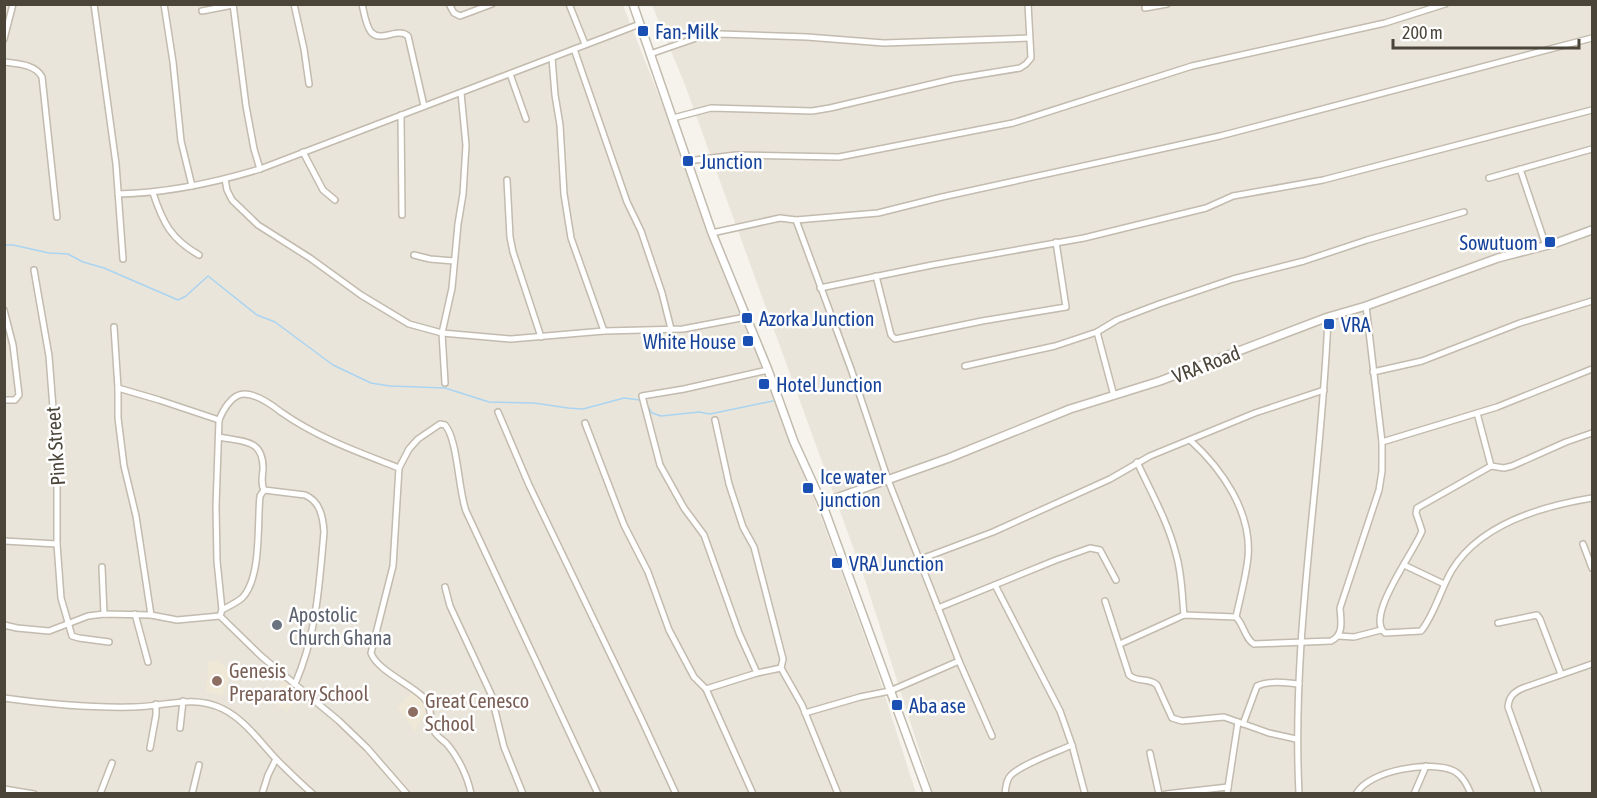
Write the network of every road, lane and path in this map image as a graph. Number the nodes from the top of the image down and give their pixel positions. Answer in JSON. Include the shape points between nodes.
{"nodes":[{"id":1,"x":13,"y":4,"type":"edge"},
{"id":2,"x":94,"y":4,"type":"edge"},
{"id":3,"x":164,"y":4,"type":"edge"},
{"id":4,"x":294,"y":4,"type":"edge"},
{"id":5,"x":362,"y":4,"type":"edge"},
{"id":6,"x":449,"y":4,"type":"edge"},
{"id":7,"x":492,"y":4,"type":"edge"},
{"id":8,"x":569,"y":4,"type":"edge"},
{"id":9,"x":633,"y":4,"type":"edge"},
{"id":10,"x":1028,"y":4,"type":"edge"},
{"id":11,"x":1167,"y":4,"type":"edge"},
{"id":12,"x":1445,"y":4,"type":"edge"},
{"id":13,"x":233,"y":5,"type":"edge"},
{"id":14,"x":1145,"y":8,"type":"dead end"},
{"id":15,"x":202,"y":11,"type":"dead end"},
{"id":16,"x":640,"y":24,"type":"junction"},
{"id":17,"x":1029,"y":38,"type":"junction"},
{"id":18,"x":1593,"y":38,"type":"edge"},
{"id":19,"x":4,"y":39,"type":"edge"},
{"id":20,"x":585,"y":44,"type":"junction"},
{"id":21,"x":574,"y":49,"type":"junction"},
{"id":22,"x":650,"y":54,"type":"junction"},
{"id":23,"x":552,"y":58,"type":"junction"},
{"id":24,"x":4,"y":62,"type":"edge"},
{"id":25,"x":510,"y":74,"type":"junction"},
{"id":26,"x":309,"y":84,"type":"dead end"},
{"id":27,"x":461,"y":93,"type":"junction"},
{"id":28,"x":424,"y":106,"type":"junction"},
{"id":29,"x":1593,"y":110,"type":"edge"},
{"id":30,"x":401,"y":115,"type":"junction"},
{"id":31,"x":672,"y":118,"type":"junction"},
{"id":32,"x":526,"y":119,"type":"dead end"},
{"id":33,"x":1593,"y":149,"type":"edge"},
{"id":34,"x":303,"y":152,"type":"junction"},
{"id":35,"x":687,"y":160,"type":"junction"},
{"id":36,"x":260,"y":169,"type":"junction"},
{"id":37,"x":1520,"y":169,"type":"junction"},
{"id":38,"x":1489,"y":178,"type":"dead end"},
{"id":39,"x":225,"y":179,"type":"junction"},
{"id":40,"x":507,"y":180,"type":"dead end"},
{"id":41,"x":192,"y":186,"type":"junction"},
{"id":42,"x":153,"y":193,"type":"junction"},
{"id":43,"x":118,"y":194,"type":"junction"},
{"id":44,"x":335,"y":200,"type":"dead end"},
{"id":45,"x":1464,"y":212,"type":"dead end"},
{"id":46,"x":402,"y":215,"type":"dead end"},
{"id":47,"x":57,"y":217,"type":"dead end"},
{"id":48,"x":796,"y":220,"type":"junction"},
{"id":49,"x":1593,"y":230,"type":"edge"},
{"id":50,"x":712,"y":233,"type":"junction"},
{"id":51,"x":1056,"y":242,"type":"junction"},
{"id":52,"x":1546,"y":246,"type":"junction"},
{"id":53,"x":199,"y":255,"type":"dead end"},
{"id":54,"x":414,"y":255,"type":"dead end"},
{"id":55,"x":123,"y":260,"type":"dead end"},
{"id":56,"x":454,"y":261,"type":"junction"},
{"id":57,"x":34,"y":270,"type":"dead end"},
{"id":58,"x":876,"y":276,"type":"junction"},
{"id":59,"x":820,"y":288,"type":"junction"},
{"id":60,"x":1593,"y":301,"type":"edge"},
{"id":61,"x":1366,"y":306,"type":"junction"},
{"id":62,"x":4,"y":310,"type":"edge"},
{"id":63,"x":746,"y":316,"type":"junction"},
{"id":64,"x":1328,"y":317,"type":"junction"},
{"id":65,"x":114,"y":327,"type":"dead end"},
{"id":66,"x":671,"y":329,"type":"junction"},
{"id":67,"x":604,"y":332,"type":"junction"},
{"id":68,"x":1097,"y":332,"type":"junction"},
{"id":69,"x":442,"y":333,"type":"junction"},
{"id":70,"x":541,"y":337,"type":"junction"},
{"id":71,"x":965,"y":366,"type":"dead end"},
{"id":72,"x":1593,"y":369,"type":"edge"},
{"id":73,"x":768,"y":370,"type":"junction"},
{"id":74,"x":1373,"y":372,"type":"junction"},
{"id":75,"x":445,"y":383,"type":"dead end"},
{"id":76,"x":118,"y":388,"type":"junction"},
{"id":77,"x":1324,"y":390,"type":"junction"},
{"id":78,"x":1114,"y":396,"type":"junction"},
{"id":79,"x":4,"y":400,"type":"edge"},
{"id":80,"x":498,"y":412,"type":"dead end"},
{"id":81,"x":1477,"y":413,"type":"junction"},
{"id":82,"x":219,"y":420,"type":"junction"},
{"id":83,"x":715,"y":420,"type":"dead end"},
{"id":84,"x":585,"y":423,"type":"dead end"},
{"id":85,"x":1593,"y":433,"type":"edge"},
{"id":86,"x":219,"y":437,"type":"junction"},
{"id":87,"x":1190,"y":440,"type":"junction"},
{"id":88,"x":1382,"y":442,"type":"junction"},
{"id":89,"x":1137,"y":462,"type":"junction"},
{"id":90,"x":1491,"y":466,"type":"junction"},
{"id":91,"x":399,"y":468,"type":"junction"},
{"id":92,"x":888,"y":480,"type":"junction"},
{"id":93,"x":264,"y":490,"type":"junction"},
{"id":94,"x":1593,"y":498,"type":"edge"},
{"id":95,"x":822,"y":503,"type":"junction"},
{"id":96,"x":4,"y":542,"type":"edge"},
{"id":97,"x":57,"y":544,"type":"junction"},
{"id":98,"x":1583,"y":544,"type":"dead end"},
{"id":99,"x":921,"y":559,"type":"junction"},
{"id":100,"x":1404,"y":565,"type":"junction"},
{"id":101,"x":102,"y":567,"type":"dead end"},
{"id":102,"x":1593,"y":568,"type":"edge"},
{"id":103,"x":1116,"y":580,"type":"dead end"},
{"id":104,"x":1444,"y":584,"type":"junction"},
{"id":105,"x":995,"y":585,"type":"junction"},
{"id":106,"x":445,"y":587,"type":"dead end"},
{"id":107,"x":1105,"y":601,"type":"dead end"},
{"id":108,"x":938,"y":608,"type":"junction"},
{"id":109,"x":221,"y":613,"type":"junction"},
{"id":110,"x":104,"y":614,"type":"junction"},
{"id":111,"x":135,"y":614,"type":"junction"},
{"id":112,"x":152,"y":615,"type":"junction"},
{"id":113,"x":1184,"y":615,"type":"junction"},
{"id":114,"x":1236,"y":617,"type":"junction"},
{"id":115,"x":67,"y":623,"type":"junction"},
{"id":116,"x":1498,"y":623,"type":"dead end"},
{"id":117,"x":4,"y":625,"type":"edge"},
{"id":118,"x":1381,"y":630,"type":"junction"},
{"id":119,"x":1338,"y":636,"type":"junction"},
{"id":120,"x":109,"y":642,"type":"dead end"},
{"id":121,"x":1301,"y":642,"type":"junction"},
{"id":122,"x":1120,"y":644,"type":"junction"},
{"id":123,"x":959,"y":661,"type":"junction"},
{"id":124,"x":148,"y":662,"type":"dead end"},
{"id":125,"x":1593,"y":664,"type":"edge"},
{"id":126,"x":781,"y":668,"type":"junction"},
{"id":127,"x":757,"y":673,"type":"junction"},
{"id":128,"x":1561,"y":674,"type":"junction"},
{"id":129,"x":295,"y":684,"type":"junction"},
{"id":130,"x":1299,"y":684,"type":"junction"},
{"id":131,"x":706,"y":689,"type":"junction"},
{"id":132,"x":890,"y":691,"type":"junction"},
{"id":133,"x":4,"y":698,"type":"edge"},
{"id":134,"x":183,"y":701,"type":"junction"},
{"id":135,"x":156,"y":704,"type":"junction"},
{"id":136,"x":806,"y":713,"type":"junction"},
{"id":137,"x":1240,"y":723,"type":"junction"},
{"id":138,"x":180,"y":728,"type":"dead end"},
{"id":139,"x":992,"y":736,"type":"dead end"},
{"id":140,"x":1296,"y":739,"type":"junction"},
{"id":141,"x":1072,"y":745,"type":"junction"},
{"id":142,"x":150,"y":748,"type":"dead end"},
{"id":143,"x":1150,"y":753,"type":"dead end"},
{"id":144,"x":276,"y":759,"type":"junction"},
{"id":145,"x":112,"y":763,"type":"dead end"},
{"id":146,"x":200,"y":765,"type":"dead end"},
{"id":147,"x":1426,"y":766,"type":"junction"},
{"id":148,"x":4,"y":789,"type":"edge"},
{"id":149,"x":1228,"y":790,"type":"edge"},
{"id":150,"x":21,"y":793,"type":"edge"},
{"id":151,"x":34,"y":794,"type":"edge"},
{"id":152,"x":100,"y":794,"type":"edge"},
{"id":153,"x":192,"y":794,"type":"edge"},
{"id":154,"x":262,"y":794,"type":"edge"},
{"id":155,"x":313,"y":794,"type":"edge"},
{"id":156,"x":407,"y":794,"type":"edge"},
{"id":157,"x":471,"y":794,"type":"edge"},
{"id":158,"x":523,"y":794,"type":"edge"},
{"id":159,"x":598,"y":794,"type":"edge"},
{"id":160,"x":676,"y":794,"type":"edge"},
{"id":161,"x":753,"y":794,"type":"edge"},
{"id":162,"x":838,"y":794,"type":"edge"},
{"id":163,"x":928,"y":794,"type":"edge"},
{"id":164,"x":1005,"y":794,"type":"edge"},
{"id":165,"x":1085,"y":794,"type":"edge"},
{"id":166,"x":1159,"y":794,"type":"edge"},
{"id":167,"x":1166,"y":794,"type":"edge"},
{"id":168,"x":1299,"y":794,"type":"edge"},
{"id":169,"x":1356,"y":794,"type":"edge"},
{"id":170,"x":1414,"y":794,"type":"edge"},
{"id":171,"x":1471,"y":794,"type":"edge"},
{"id":172,"x":1539,"y":794,"type":"edge"}],
"edges":[{"from":1,"to":19,"type":"street"},
{"from":2,"to":43,"type":"street"},
{"from":3,"to":41,"type":"street","via":[[181,141]]},
{"from":4,"to":26,"type":"street"},
{"from":5,"to":28,"type":"street","via":[[371,33],[408,36]]},
{"from":6,"to":7,"type":"street","via":[[460,16]]},
{"from":8,"to":20,"type":"street"},
{"from":9,"to":16,"type":"street"},
{"from":10,"to":17,"type":"street"},
{"from":11,"to":14,"type":"street"},
{"from":12,"to":35,"type":"street","via":[[1385,23],[1191,66],[980,130],[839,157],[736,155]]},
{"from":13,"to":15,"type":"street"},
{"from":13,"to":36,"type":"street","via":[[246,106]]},
{"from":16,"to":20,"type":"street"},
{"from":16,"to":22,"type":"street"},
{"from":17,"to":22,"type":"street","via":[[884,43],[720,34],[702,36]]},
{"from":17,"to":31,"type":"street","via":[[1029,62],[1012,70],[953,79],[812,111],[711,108]]},
{"from":18,"to":48,"type":"street","via":[[1220,136],[878,213]]},
{"from":20,"to":21,"type":"street"},
{"from":21,"to":23,"type":"street"},
{"from":21,"to":66,"type":"street","via":[[663,293]]},
{"from":22,"to":31,"type":"street"},
{"from":23,"to":25,"type":"street"},
{"from":23,"to":67,"type":"street","via":[[571,237]]},
{"from":24,"to":47,"type":"street","via":[[33,68],[42,77]]},
{"from":25,"to":27,"type":"street"},
{"from":25,"to":32,"type":"street"},
{"from":27,"to":28,"type":"street"},
{"from":27,"to":56,"type":"street","via":[[466,145]]},
{"from":28,"to":30,"type":"street"},
{"from":29,"to":51,"type":"street","via":[[1323,180],[1233,196],[1206,208]]},
{"from":30,"to":34,"type":"street"},
{"from":30,"to":46,"type":"street"},
{"from":31,"to":35,"type":"street"},
{"from":33,"to":37,"type":"street"},
{"from":34,"to":36,"type":"street"},
{"from":34,"to":44,"type":"street","via":[[323,190]]},
{"from":35,"to":50,"type":"street"},
{"from":36,"to":39,"type":"street"},
{"from":37,"to":38,"type":"street"},
{"from":37,"to":52,"type":"street"},
{"from":39,"to":41,"type":"street"},
{"from":39,"to":69,"type":"street","via":[[232,200],[258,225],[409,324]]},
{"from":40,"to":70,"type":"street","via":[[513,252]]},
{"from":41,"to":42,"type":"street"},
{"from":42,"to":43,"type":"street"},
{"from":42,"to":53,"type":"street","via":[[172,235]]},
{"from":43,"to":55,"type":"street"},
{"from":45,"to":68,"type":"street","via":[[1223,282],[1117,320]]},
{"from":48,"to":50,"type":"street","via":[[780,218]]},
{"from":48,"to":59,"type":"street"},
{"from":49,"to":52,"type":"street","name":"VRA Road"},
{"from":50,"to":63,"type":"street"},
{"from":51,"to":58,"type":"street"},
{"from":51,"to":58,"type":"street","via":[[1066,307],[909,338],[895,339],[891,335]]},
{"from":52,"to":61,"type":"street","name":"VRA Road","via":[[1498,258]]},
{"from":54,"to":56,"type":"street"},
{"from":56,"to":69,"type":"street"},
{"from":57,"to":97,"type":"street","name":"Pink Street","via":[[49,356],[57,460]]},
{"from":58,"to":59,"type":"street"},
{"from":59,"to":92,"type":"street"},
{"from":60,"to":74,"type":"street","via":[[1520,323],[1422,361]]},
{"from":61,"to":64,"type":"street","name":"VRA Road"},
{"from":61,"to":74,"type":"street"},
{"from":62,"to":79,"type":"street","via":[[19,395],[15,400]]},
{"from":63,"to":66,"type":"street"},
{"from":63,"to":73,"type":"street"},
{"from":64,"to":77,"type":"street"},
{"from":64,"to":78,"type":"street","name":"VRA Road"},
{"from":65,"to":76,"type":"street"},
{"from":66,"to":67,"type":"street"},
{"from":67,"to":70,"type":"street"},
{"from":68,"to":71,"type":"street","via":[[1055,346]]},
{"from":68,"to":78,"type":"street"},
{"from":69,"to":70,"type":"street","via":[[493,339]]},
{"from":69,"to":75,"type":"street"},
{"from":72,"to":81,"type":"street"},
{"from":73,"to":95,"type":"street"},
{"from":73,"to":127,"type":"street","via":[[642,396],[660,465],[706,539]]},
{"from":74,"to":88,"type":"street"},
{"from":76,"to":82,"type":"street"},
{"from":76,"to":112,"type":"street","via":[[124,466]]},
{"from":77,"to":87,"type":"street"},
{"from":77,"to":121,"type":"street"},
{"from":78,"to":92,"type":"street","name":"VRA Road","via":[[1050,416]]},
{"from":80,"to":160,"type":"street"},
{"from":81,"to":88,"type":"street"},
{"from":81,"to":90,"type":"street"},
{"from":82,"to":86,"type":"street"},
{"from":82,"to":91,"type":"street","via":[[234,398],[252,395],[325,439]]},
{"from":83,"to":126,"type":"street","via":[[733,497],[765,585],[782,650]]},
{"from":84,"to":131,"type":"street","via":[[669,630],[694,677]]},
{"from":85,"to":90,"type":"street","via":[[1512,466]]},
{"from":86,"to":93,"type":"street","via":[[246,441],[259,450]]},
{"from":86,"to":109,"type":"street","via":[[216,494]]},
{"from":87,"to":89,"type":"street"},
{"from":87,"to":114,"type":"street","via":[[1226,481],[1245,522],[1248,558]]},
{"from":88,"to":119,"type":"street","via":[[1379,490],[1340,608]]},
{"from":89,"to":99,"type":"street","via":[[1110,479],[993,532]]},
{"from":89,"to":113,"type":"street","via":[[1176,553]]},
{"from":90,"to":100,"type":"street","via":[[1417,508],[1422,531]]},
{"from":91,"to":157,"type":"street","via":[[393,566],[371,653],[376,662],[430,705],[434,731],[457,760]]},
{"from":91,"to":159,"type":"street","via":[[418,439],[440,424],[445,425],[466,511]]},
{"from":92,"to":95,"type":"street","name":"VRA Road"},
{"from":92,"to":99,"type":"street"},
{"from":93,"to":109,"type":"street","via":[[260,496],[255,563],[249,586],[243,597]]},
{"from":93,"to":129,"type":"street","via":[[311,497],[323,519],[313,633]]},
{"from":94,"to":104,"type":"street","via":[[1550,507],[1496,528],[1455,565]]},
{"from":95,"to":132,"type":"street"},
{"from":96,"to":97,"type":"street"},
{"from":97,"to":115,"type":"street","name":"Pink Street"},
{"from":98,"to":102,"type":"street"},
{"from":99,"to":108,"type":"street"},
{"from":100,"to":104,"type":"street"},
{"from":100,"to":118,"type":"street","via":[[1385,603]]},
{"from":101,"to":110,"type":"street"},
{"from":103,"to":105,"type":"street","via":[[1100,550],[1090,548]]},
{"from":104,"to":118,"type":"street","via":[[1420,631]]},
{"from":105,"to":108,"type":"street"},
{"from":105,"to":141,"type":"street","via":[[1051,692]]},
{"from":106,"to":158,"type":"street","via":[[491,694],[504,747]]},
{"from":107,"to":122,"type":"street"},
{"from":108,"to":123,"type":"street"},
{"from":109,"to":112,"type":"street","via":[[177,620]]},
{"from":109,"to":129,"type":"street","via":[[261,656]]},
{"from":110,"to":111,"type":"street"},
{"from":110,"to":115,"type":"street"},
{"from":111,"to":112,"type":"street"},
{"from":111,"to":124,"type":"street"},
{"from":113,"to":114,"type":"street"},
{"from":113,"to":122,"type":"street"},
{"from":114,"to":121,"type":"street","via":[[1254,644]]},
{"from":115,"to":117,"type":"street","via":[[49,631]]},
{"from":115,"to":120,"type":"street","via":[[72,636]]},
{"from":116,"to":128,"type":"street","via":[[1537,615]]},
{"from":118,"to":119,"type":"street","via":[[1354,637]]},
{"from":119,"to":121,"type":"street","via":[[1330,641]]},
{"from":121,"to":130,"type":"street"},
{"from":122,"to":137,"type":"street","via":[[1129,675],[1154,682],[1176,721],[1224,717]]},
{"from":123,"to":132,"type":"street"},
{"from":123,"to":139,"type":"street"},
{"from":125,"to":128,"type":"street"},
{"from":126,"to":127,"type":"street"},
{"from":126,"to":136,"type":"street"},
{"from":127,"to":131,"type":"street"},
{"from":128,"to":172,"type":"street","via":[[1513,693],[1509,700],[1508,707]]},
{"from":129,"to":156,"type":"street","via":[[353,734]]},
{"from":130,"to":137,"type":"street","via":[[1275,682],[1257,686]]},
{"from":130,"to":140,"type":"street"},
{"from":131,"to":161,"type":"street"},
{"from":132,"to":136,"type":"street"},
{"from":132,"to":163,"type":"street"},
{"from":133,"to":135,"type":"street","via":[[92,707]]},
{"from":134,"to":135,"type":"street"},
{"from":134,"to":138,"type":"street"},
{"from":134,"to":144,"type":"street","via":[[224,710],[248,728]]},
{"from":135,"to":142,"type":"street"},
{"from":136,"to":162,"type":"street"},
{"from":137,"to":140,"type":"street"},
{"from":137,"to":149,"type":"street"},
{"from":140,"to":168,"type":"street"},
{"from":141,"to":164,"type":"street","via":[[1011,775]]},
{"from":141,"to":165,"type":"street"},
{"from":143,"to":166,"type":"street"},
{"from":144,"to":154,"type":"street"},
{"from":144,"to":155,"type":"street"},
{"from":145,"to":152,"type":"street"},
{"from":146,"to":153,"type":"street"},
{"from":147,"to":169,"type":"street","via":[[1386,774],[1365,784]]},
{"from":147,"to":170,"type":"street"},
{"from":147,"to":171,"type":"street","via":[[1459,774]]},
{"from":148,"to":150,"type":"street"},
{"from":149,"to":167,"type":"street"},
{"from":150,"to":151,"type":"street"}]}
